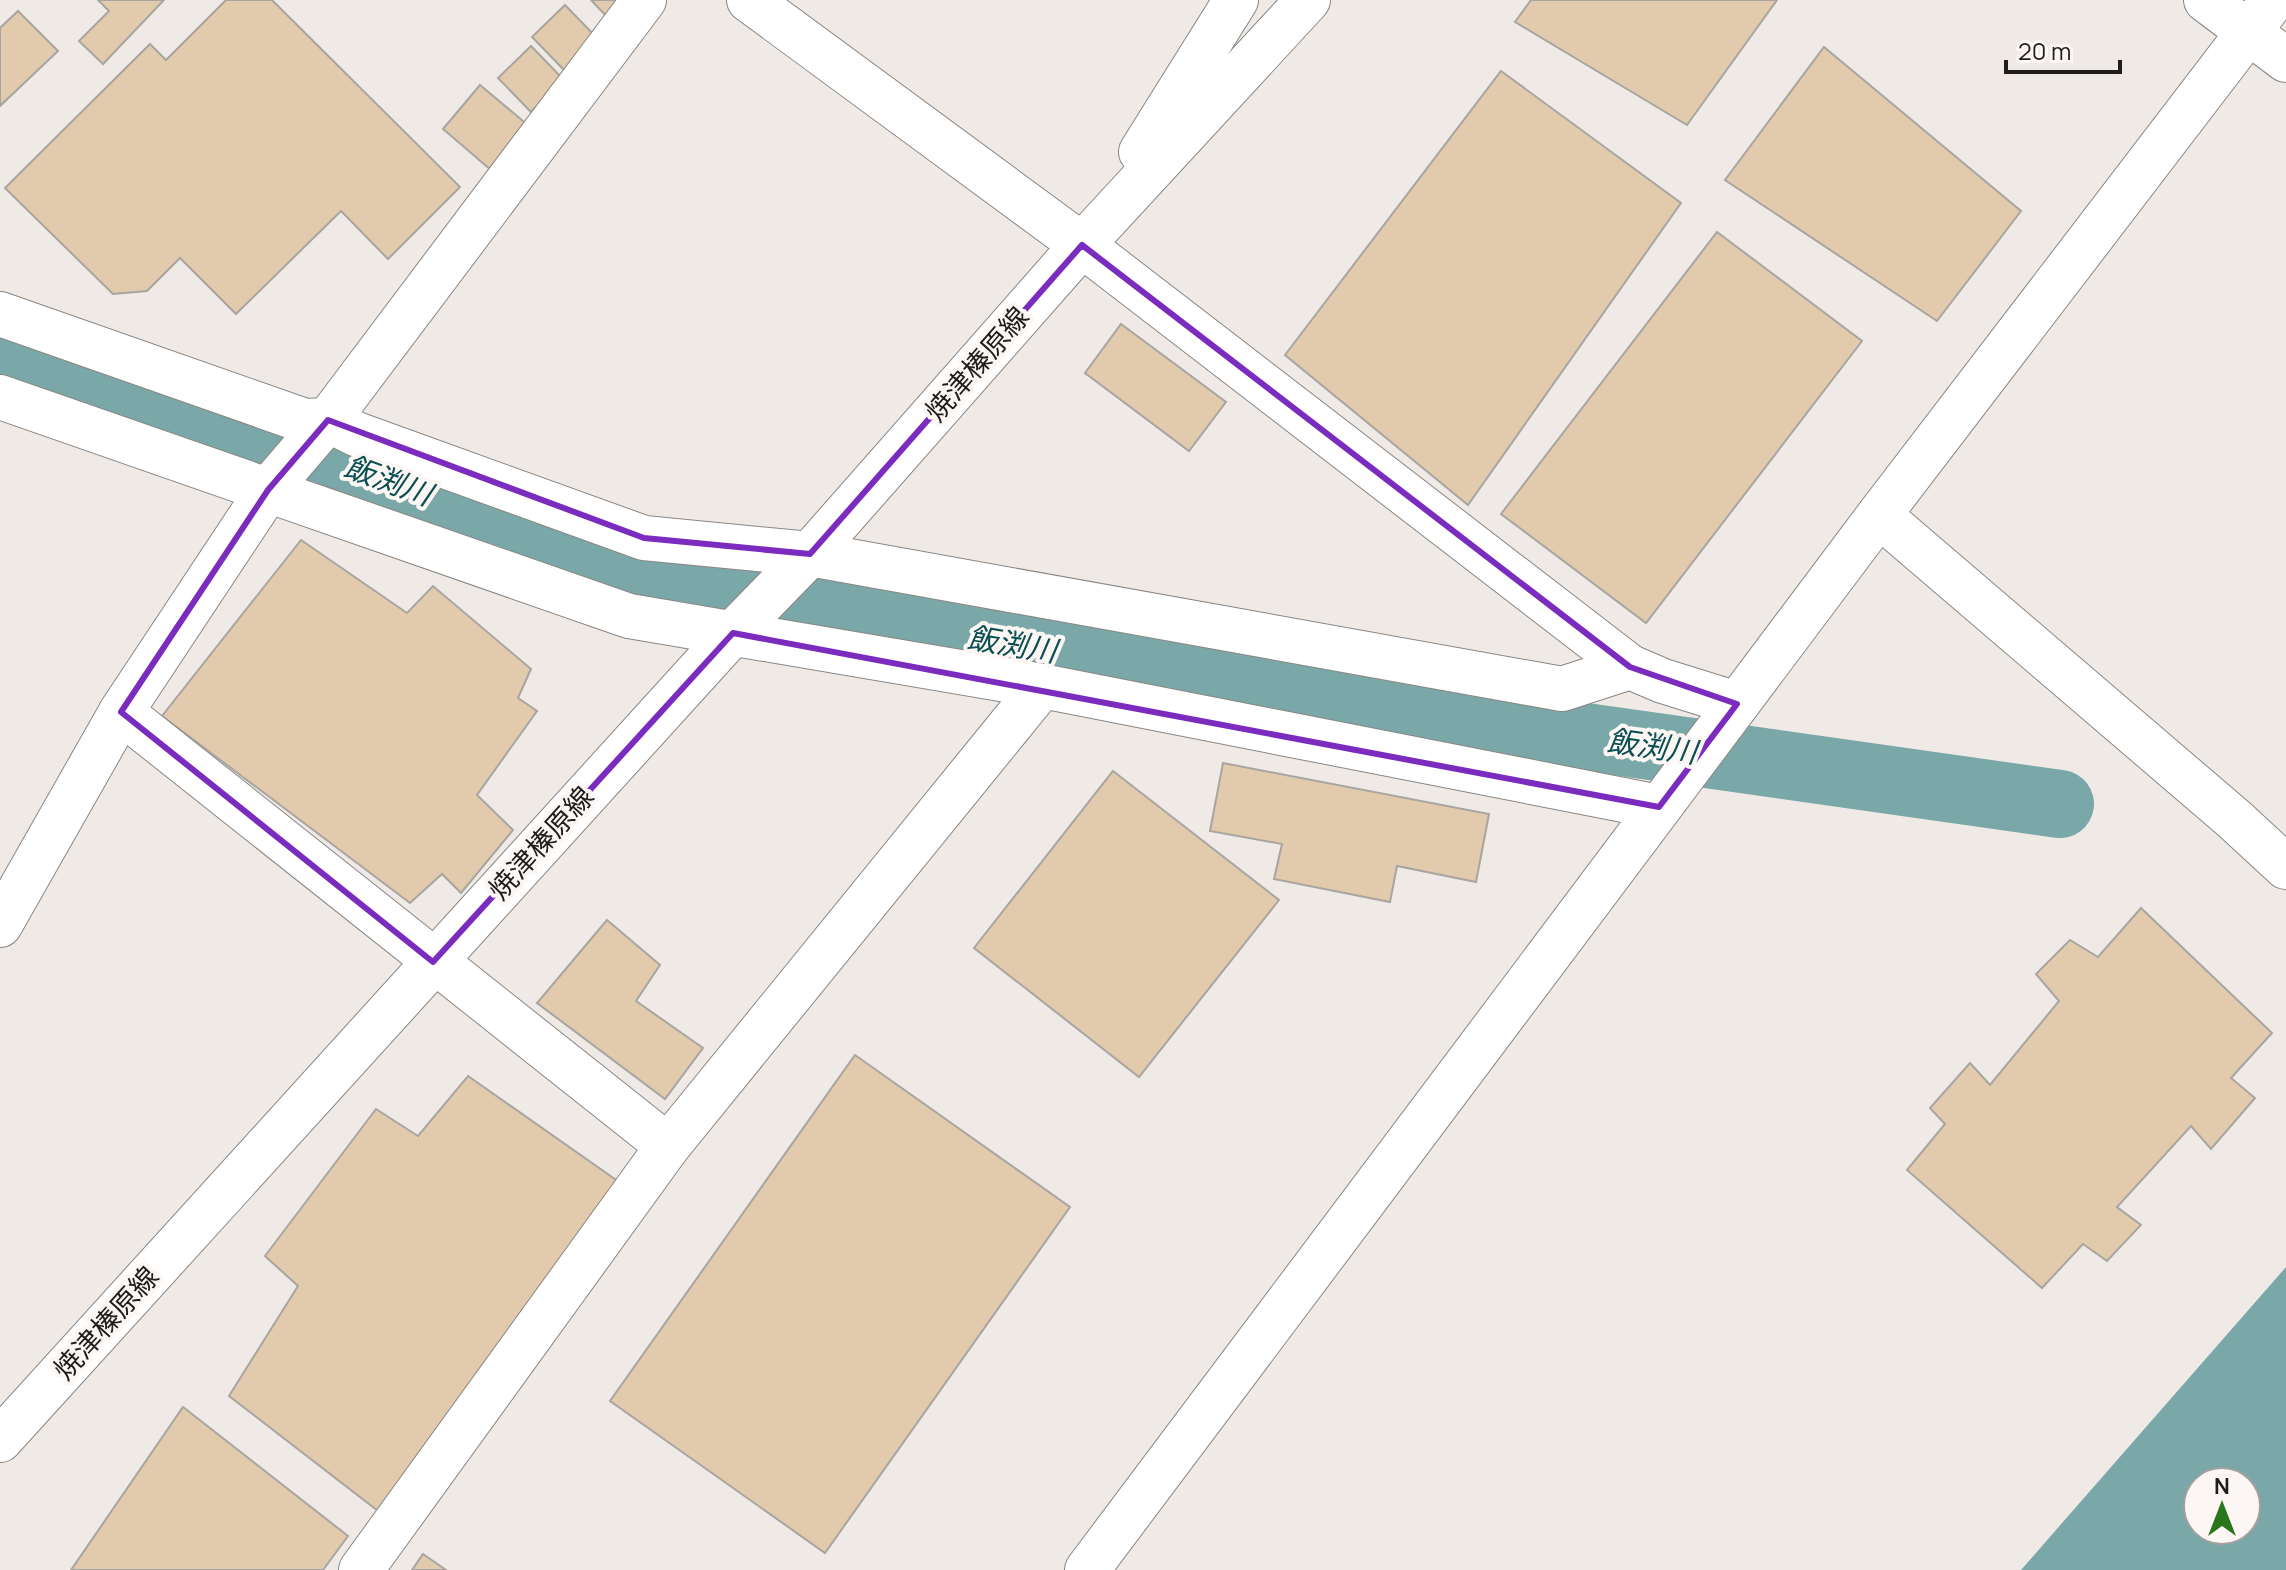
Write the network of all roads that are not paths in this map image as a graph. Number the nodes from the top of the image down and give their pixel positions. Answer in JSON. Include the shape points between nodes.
{"nodes":[{"id":1,"x":644,"y":0,"type":"edge"},
{"id":2,"x":749,"y":0,"type":"edge"},
{"id":3,"x":1236,"y":0,"type":"edge"},
{"id":4,"x":1308,"y":0,"type":"edge"},
{"id":5,"x":2206,"y":0,"type":"edge"},
{"id":6,"x":2261,"y":16,"type":"edge"},
{"id":7,"x":2286,"y":60,"type":"edge"},
{"id":8,"x":1082,"y":245,"type":"junction"},
{"id":9,"x":0,"y":314,"type":"edge"},
{"id":10,"x":0,"y":397,"type":"edge"},
{"id":11,"x":328,"y":420,"type":"junction"},
{"id":12,"x":268,"y":490,"type":"junction"},
{"id":13,"x":1879,"y":515,"type":"junction"},
{"id":14,"x":810,"y":554,"type":"junction"},
{"id":15,"x":733,"y":633,"type":"junction"},
{"id":16,"x":1630,"y":667,"type":"junction"},
{"id":17,"x":1042,"y":686,"type":"junction"},
{"id":18,"x":1737,"y":704,"type":"junction"},
{"id":19,"x":121,"y":712,"type":"junction"},
{"id":20,"x":1667,"y":797,"type":"junction"},
{"id":21,"x":2286,"y":867,"type":"edge"},
{"id":22,"x":0,"y":925,"type":"edge"},
{"id":23,"x":433,"y":962,"type":"junction"},
{"id":24,"x":668,"y":1146,"type":"junction"},
{"id":25,"x":0,"y":1440,"type":"edge"},
{"id":26,"x":361,"y":1570,"type":"edge"},
{"id":27,"x":1087,"y":1570,"type":"edge"}],
"edges":[{"from":1,"to":11,"type":"street"},
{"from":2,"to":8,"type":"street"},
{"from":3,"to":8,"type":"street","name":"焼津榛原線"},
{"from":4,"to":8,"type":"street","name":"焼津榛原線"},
{"from":5,"to":6,"type":"street"},
{"from":6,"to":7,"type":"street"},
{"from":6,"to":13,"type":"street"},
{"from":8,"to":14,"type":"street","name":"焼津榛原線"},
{"from":8,"to":16,"type":"street"},
{"from":9,"to":11,"type":"street","via":[[305,421]]},
{"from":10,"to":12,"type":"street"},
{"from":11,"to":12,"type":"street"},
{"from":11,"to":14,"type":"street","via":[[644,538]]},
{"from":12,"to":15,"type":"street","via":[[629,616]]},
{"from":12,"to":19,"type":"street"},
{"from":13,"to":18,"type":"street"},
{"from":13,"to":21,"type":"street"},
{"from":14,"to":15,"type":"street","name":"焼津榛原線"},
{"from":14,"to":16,"type":"street","via":[[1562,689]]},
{"from":15,"to":17,"type":"street"},
{"from":15,"to":23,"type":"street","name":"焼津榛原線"},
{"from":16,"to":18,"type":"street"},
{"from":17,"to":20,"type":"street"},
{"from":17,"to":24,"type":"street"},
{"from":18,"to":20,"type":"street"},
{"from":19,"to":22,"type":"street"},
{"from":19,"to":23,"type":"street"},
{"from":20,"to":27,"type":"street"},
{"from":23,"to":24,"type":"street"},
{"from":23,"to":25,"type":"street","name":"焼津榛原線"},
{"from":24,"to":26,"type":"street"}]}
